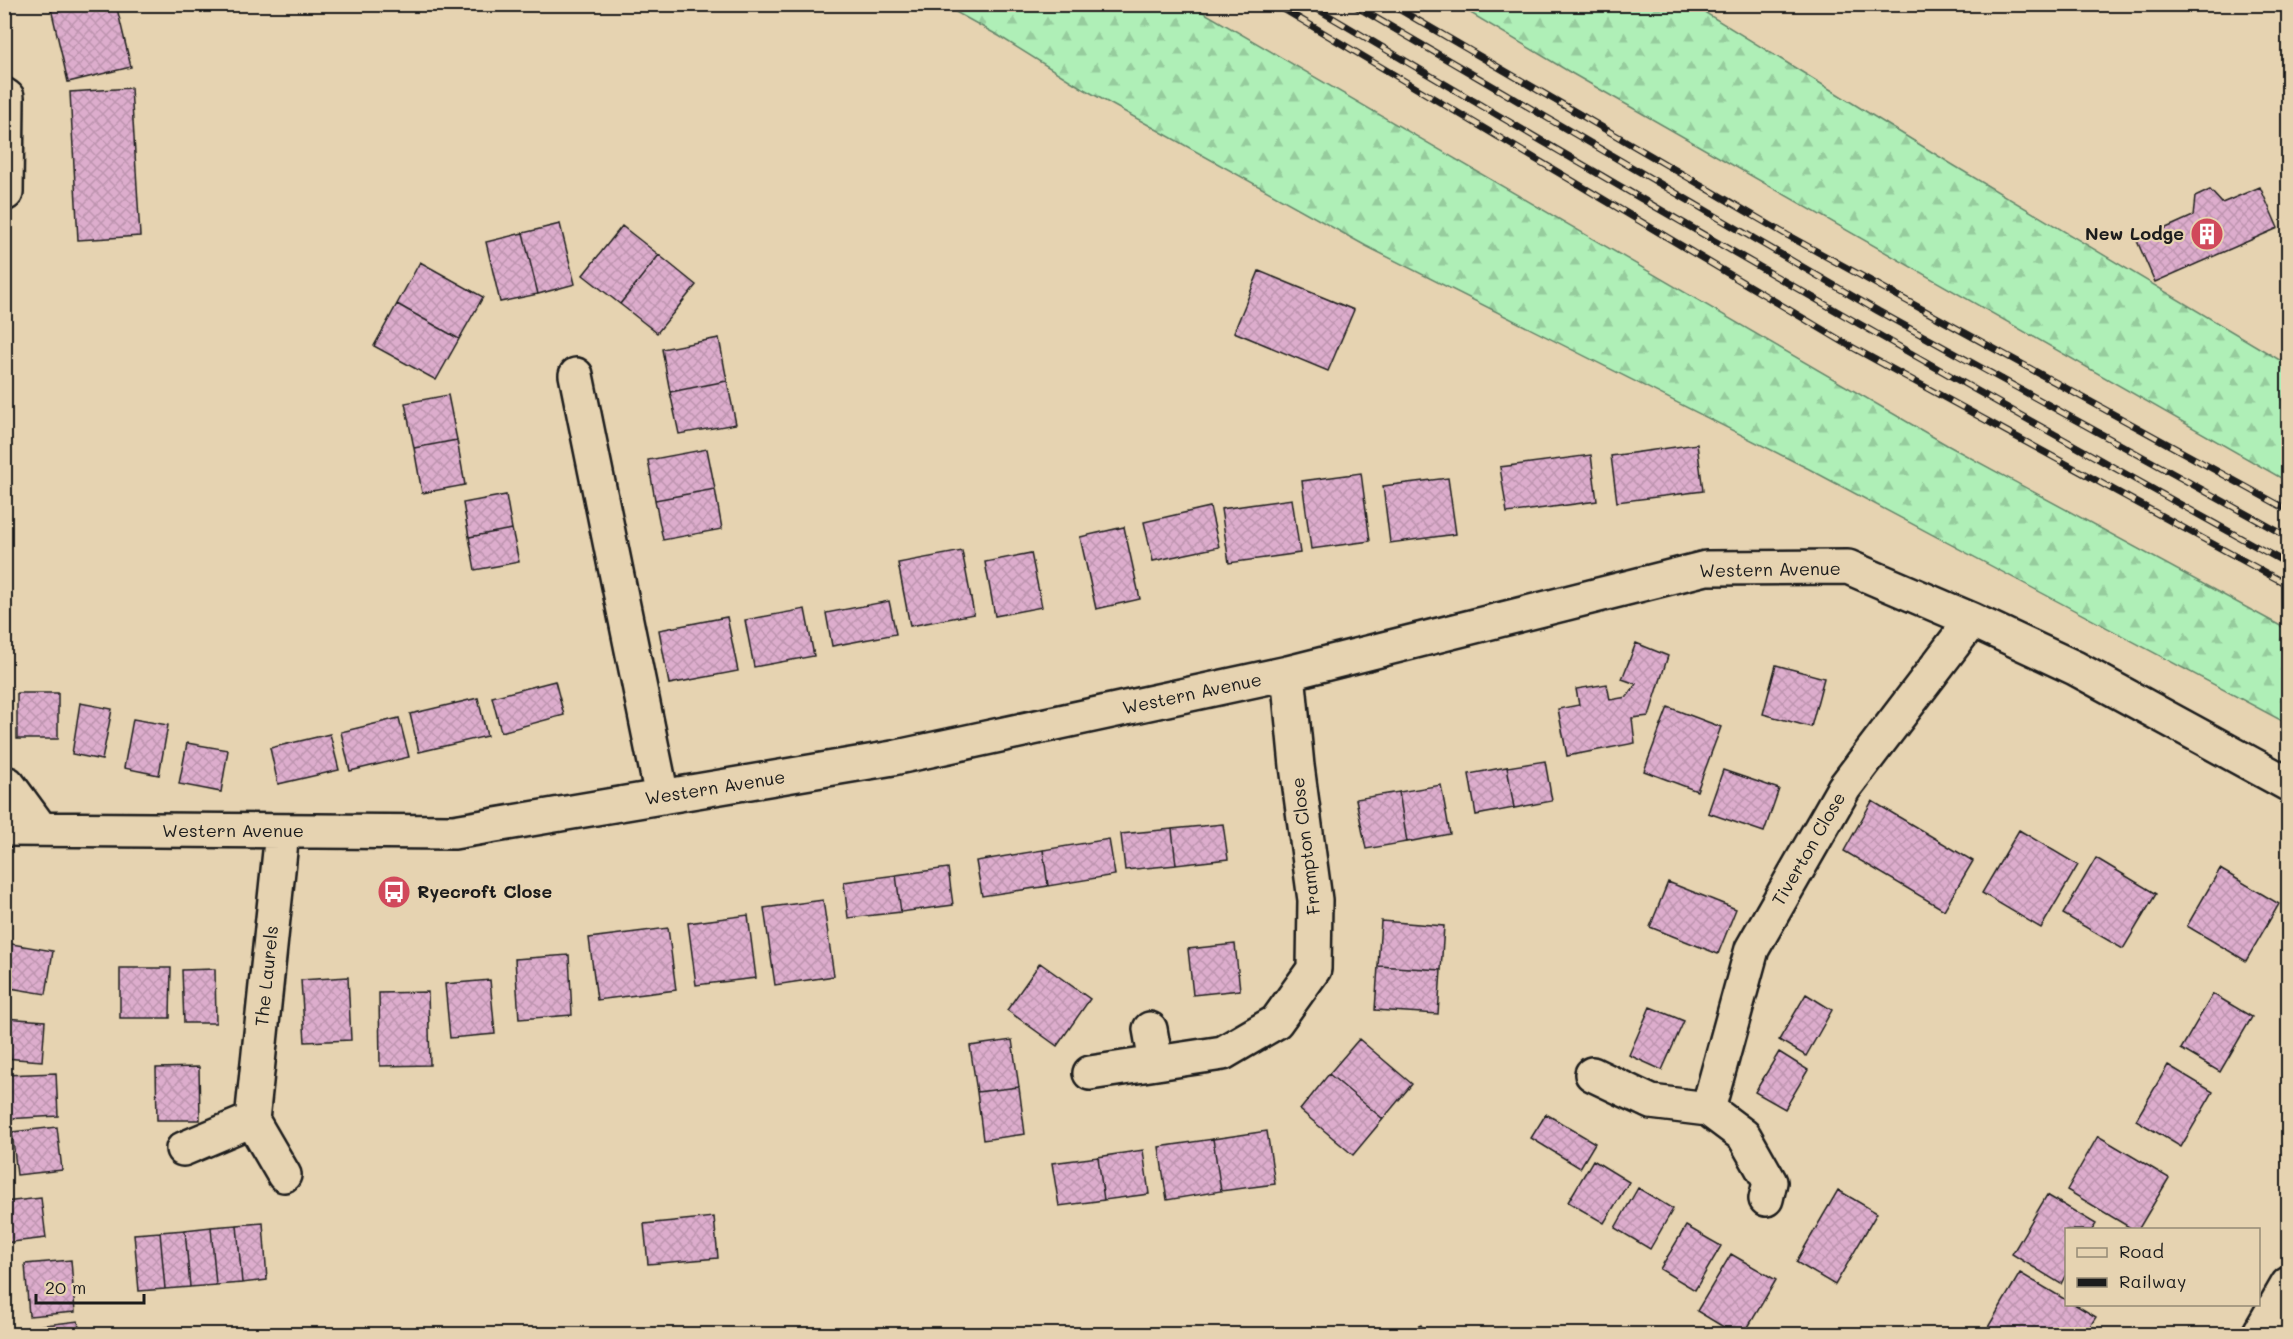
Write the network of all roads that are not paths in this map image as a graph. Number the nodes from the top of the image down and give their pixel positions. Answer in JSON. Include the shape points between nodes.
{"nodes":[{"id":1,"x":4,"y":95,"type":"edge"},
{"id":2,"x":6,"y":193,"type":"edge"},
{"id":3,"x":576,"y":375,"type":"dead end"},
{"id":4,"x":1972,"y":620,"type":"junction"},
{"id":5,"x":1288,"y":673,"type":"junction"},
{"id":6,"x":4,"y":784,"type":"edge"},
{"id":7,"x":2289,"y":784,"type":"edge"},
{"id":8,"x":662,"y":797,"type":"junction"},
{"id":9,"x":4,"y":829,"type":"edge"},
{"id":10,"x":41,"y":829,"type":"junction"},
{"id":11,"x":282,"y":831,"type":"junction"},
{"id":12,"x":1150,"y":1029,"type":"dead end"},
{"id":13,"x":1156,"y":1063,"type":"junction"},
{"id":14,"x":1090,"y":1073,"type":"dead end"},
{"id":15,"x":1592,"y":1074,"type":"dead end"},
{"id":16,"x":1708,"y":1109,"type":"junction"},
{"id":17,"x":252,"y":1120,"type":"junction"},
{"id":18,"x":183,"y":1149,"type":"dead end"},
{"id":19,"x":284,"y":1175,"type":"dead end"},
{"id":20,"x":1766,"y":1199,"type":"dead end"},
{"id":21,"x":2289,"y":1284,"type":"edge"},
{"id":22,"x":2259,"y":1335,"type":"edge"}],
"edges":[{"from":1,"to":2,"type":"street"},
{"from":3,"to":8,"type":"street"},
{"from":4,"to":5,"type":"street","name":"Western Avenue","via":[[1848,567],[1706,568]]},
{"from":4,"to":7,"type":"street","name":"Western Avenue","via":[[2075,668]]},
{"from":4,"to":16,"type":"street","name":"Tiverton Close","via":[[1844,788],[1752,949]]},
{"from":5,"to":8,"type":"street","name":"Western Avenue","via":[[893,759]]},
{"from":5,"to":13,"type":"street","name":"Frampton Close","via":[[1315,900],[1314,969],[1276,1022],[1223,1053]]},
{"from":6,"to":10,"type":"street","via":[[9,784]]},
{"from":8,"to":11,"type":"street","name":"Western Avenue","via":[[454,832]]},
{"from":9,"to":10,"type":"street","name":"Western Avenue"},
{"from":10,"to":11,"type":"street","name":"Western Avenue"},
{"from":11,"to":17,"type":"street","name":"The Laurels"},
{"from":12,"to":13,"type":"street"},
{"from":13,"to":14,"type":"street","name":"Frampton Close"},
{"from":15,"to":16,"type":"street","via":[[1651,1102]]},
{"from":16,"to":20,"type":"street","via":[[1744,1136],[1770,1182]]},
{"from":17,"to":18,"type":"street"},
{"from":17,"to":19,"type":"street"},
{"from":21,"to":22,"type":"street"}]}
